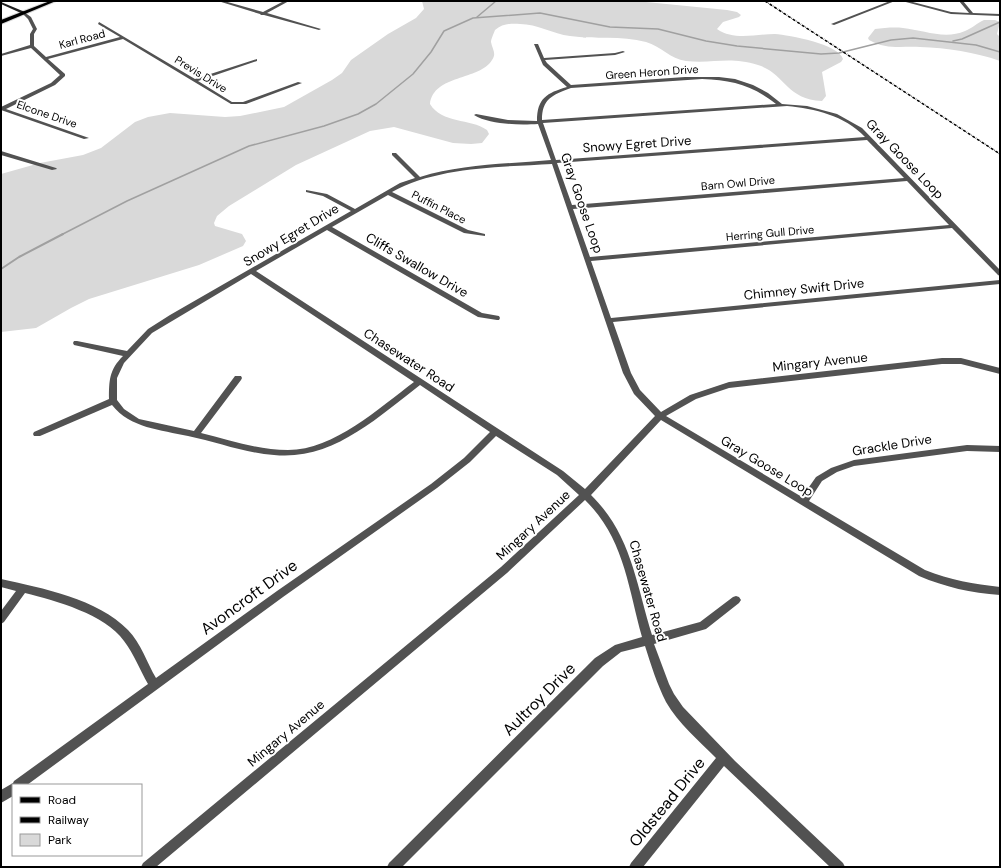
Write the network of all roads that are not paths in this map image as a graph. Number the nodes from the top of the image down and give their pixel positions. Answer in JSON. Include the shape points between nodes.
{"nodes":[{"id":1,"x":54,"y":1,"type":"edge"},
{"id":2,"x":220,"y":1,"type":"edge"},
{"id":3,"x":287,"y":1,"type":"edge"},
{"id":4,"x":893,"y":1,"type":"edge"},
{"id":5,"x":904,"y":1,"type":"edge"},
{"id":6,"x":961,"y":1,"type":"edge"},
{"id":7,"x":1,"y":3,"type":"edge"},
{"id":8,"x":24,"y":13,"type":"junction"},
{"id":9,"x":262,"y":14,"type":"junction"},
{"id":10,"x":972,"y":14,"type":"junction"},
{"id":11,"x":1000,"y":15,"type":"edge"},
{"id":12,"x":1,"y":22,"type":"edge"},
{"id":13,"x":98,"y":23,"type":"dead end"},
{"id":14,"x":833,"y":24,"type":"dead end"},
{"id":15,"x":319,"y":29,"type":"dead end"},
{"id":16,"x":122,"y":38,"type":"junction"},
{"id":17,"x":536,"y":45,"type":"dead end"},
{"id":18,"x":32,"y":46,"type":"junction"},
{"id":19,"x":623,"y":52,"type":"dead end"},
{"id":20,"x":1,"y":55,"type":"edge"},
{"id":21,"x":47,"y":58,"type":"junction"},
{"id":22,"x":543,"y":59,"type":"junction"},
{"id":23,"x":255,"y":60,"type":"dead end"},
{"id":24,"x":196,"y":81,"type":"junction"},
{"id":25,"x":300,"y":83,"type":"dead end"},
{"id":26,"x":570,"y":87,"type":"junction"},
{"id":27,"x":780,"y":105,"type":"junction"},
{"id":28,"x":1,"y":109,"type":"edge"},
{"id":29,"x":476,"y":115,"type":"dead end"},
{"id":30,"x":540,"y":122,"type":"junction"},
{"id":31,"x":86,"y":138,"type":"dead end"},
{"id":32,"x":869,"y":138,"type":"junction"},
{"id":33,"x":1,"y":153,"type":"edge"},
{"id":34,"x":394,"y":154,"type":"dead end"},
{"id":35,"x":555,"y":162,"type":"junction"},
{"id":36,"x":54,"y":169,"type":"dead end"},
{"id":37,"x":418,"y":178,"type":"junction"},
{"id":38,"x":908,"y":179,"type":"junction"},
{"id":39,"x":308,"y":191,"type":"dead end"},
{"id":40,"x":388,"y":192,"type":"junction"},
{"id":41,"x":570,"y":207,"type":"junction"},
{"id":42,"x":355,"y":211,"type":"junction"},
{"id":43,"x":954,"y":226,"type":"junction"},
{"id":44,"x":327,"y":227,"type":"junction"},
{"id":45,"x":483,"y":235,"type":"dead end"},
{"id":46,"x":588,"y":259,"type":"junction"},
{"id":47,"x":252,"y":272,"type":"junction"},
{"id":48,"x":1000,"y":274,"type":"edge"},
{"id":49,"x":1000,"y":282,"type":"edge"},
{"id":50,"x":497,"y":318,"type":"dead end"},
{"id":51,"x":610,"y":320,"type":"junction"},
{"id":52,"x":77,"y":343,"type":"dead end"},
{"id":53,"x":127,"y":354,"type":"junction"},
{"id":54,"x":1000,"y":371,"type":"edge"},
{"id":55,"x":238,"y":378,"type":"dead end"},
{"id":56,"x":419,"y":382,"type":"junction"},
{"id":57,"x":113,"y":401,"type":"junction"},
{"id":58,"x":660,"y":416,"type":"junction"},
{"id":59,"x":495,"y":432,"type":"junction"},
{"id":60,"x":37,"y":434,"type":"dead end"},
{"id":61,"x":196,"y":434,"type":"junction"},
{"id":62,"x":1000,"y":449,"type":"edge"},
{"id":63,"x":586,"y":494,"type":"junction"},
{"id":64,"x":803,"y":502,"type":"junction"},
{"id":65,"x":1,"y":583,"type":"edge"},
{"id":66,"x":23,"y":589,"type":"junction"},
{"id":67,"x":1000,"y":591,"type":"edge"},
{"id":68,"x":736,"y":600,"type":"dead end"},
{"id":69,"x":1,"y":619,"type":"edge"},
{"id":70,"x":649,"y":640,"type":"junction"},
{"id":71,"x":154,"y":686,"type":"junction"},
{"id":72,"x":724,"y":757,"type":"junction"},
{"id":73,"x":19,"y":784,"type":"edge"},
{"id":74,"x":12,"y":790,"type":"edge"},
{"id":75,"x":1,"y":797,"type":"edge"},
{"id":76,"x":147,"y":867,"type":"edge"},
{"id":77,"x":393,"y":867,"type":"edge"},
{"id":78,"x":635,"y":867,"type":"edge"},
{"id":79,"x":839,"y":867,"type":"edge"}],
"edges":[{"from":1,"to":8,"type":"main road"},
{"from":2,"to":9,"type":"street"},
{"from":3,"to":9,"type":"street"},
{"from":4,"to":14,"type":"street"},
{"from":5,"to":10,"type":"street","via":[[951,13]]},
{"from":6,"to":10,"type":"street"},
{"from":7,"to":8,"type":"main road"},
{"from":8,"to":12,"type":"main road"},
{"from":8,"to":18,"type":"street","via":[[30,18],[35,29],[32,34]]},
{"from":9,"to":15,"type":"street"},
{"from":10,"to":11,"type":"street"},
{"from":13,"to":16,"type":"street","name":"Previs Drive"},
{"from":16,"to":21,"type":"street","name":"Karl Road"},
{"from":16,"to":24,"type":"street","name":"Previs Drive"},
{"from":17,"to":22,"type":"street"},
{"from":18,"to":20,"type":"street"},
{"from":18,"to":21,"type":"street"},
{"from":19,"to":22,"type":"street"},
{"from":21,"to":28,"type":"street","via":[[62,73],[62,78]]},
{"from":22,"to":26,"type":"street"},
{"from":23,"to":24,"type":"street"},
{"from":24,"to":25,"type":"street","name":"Previs Drive","via":[[231,103],[237,104]]},
{"from":26,"to":27,"type":"street","name":"Green Heron Drive","via":[[720,78],[760,89]]},
{"from":26,"to":30,"type":"street","name":"Green Heron Drive","via":[[555,92],[540,104]]},
{"from":27,"to":30,"type":"street","name":"Gray Goose Loop"},
{"from":27,"to":32,"type":"street","name":"Gray Goose Loop","via":[[807,107],[839,116],[851,122]]},
{"from":28,"to":31,"type":"street","name":"Elcone Drive"},
{"from":29,"to":30,"type":"street","via":[[501,122]]},
{"from":30,"to":35,"type":"street","name":"Gray Goose Loop"},
{"from":32,"to":35,"type":"street","name":"Snowy Egret Drive"},
{"from":32,"to":38,"type":"street","name":"Gray Goose Loop"},
{"from":33,"to":36,"type":"street"},
{"from":34,"to":37,"type":"street"},
{"from":35,"to":37,"type":"street","name":"Snowy Egret Drive","via":[[453,170]]},
{"from":35,"to":41,"type":"street","name":"Gray Goose Loop"},
{"from":37,"to":40,"type":"street","name":"Snowy Egret Drive"},
{"from":38,"to":41,"type":"street","name":"Barn Owl Drive"},
{"from":38,"to":43,"type":"street","name":"Gray Goose Loop"},
{"from":39,"to":42,"type":"street","via":[[325,195]]},
{"from":40,"to":42,"type":"street","name":"Snowy Egret Drive"},
{"from":40,"to":45,"type":"street","name":"Puffin Place","via":[[466,232]]},
{"from":41,"to":46,"type":"street","name":"Gray Goose Loop"},
{"from":42,"to":44,"type":"street","name":"Snowy Egret Drive"},
{"from":43,"to":46,"type":"street","name":"Herring Gull Drive"},
{"from":43,"to":48,"type":"street","name":"Gray Goose Loop"},
{"from":44,"to":47,"type":"street","name":"Snowy Egret Drive"},
{"from":44,"to":50,"type":"street","name":"Cliffs Swallow Drive","via":[[480,315]]},
{"from":46,"to":51,"type":"street","name":"Gray Goose Loop"},
{"from":47,"to":53,"type":"street","name":"Snowy Egret Drive","via":[[150,331]]},
{"from":47,"to":56,"type":"street","name":"Chasewater Road"},
{"from":49,"to":51,"type":"street","name":"Chimney Swift Drive"},
{"from":51,"to":58,"type":"street","name":"Gray Goose Loop","via":[[627,373],[637,392]]},
{"from":52,"to":53,"type":"street"},
{"from":53,"to":57,"type":"street","name":"Snowy Egret Drive","via":[[113,378]]},
{"from":54,"to":58,"type":"street","name":"Mingary Avenue","via":[[961,361],[942,361],[750,382],[707,391]]},
{"from":55,"to":61,"type":"street"},
{"from":56,"to":59,"type":"street","name":"Chasewater Road"},
{"from":56,"to":61,"type":"street","via":[[329,443],[307,451],[278,453]]},
{"from":57,"to":60,"type":"street"},
{"from":57,"to":61,"type":"street","via":[[121,411],[137,421]]},
{"from":58,"to":63,"type":"street","name":"Mingary Avenue"},
{"from":58,"to":64,"type":"street","name":"Gray Goose Loop"},
{"from":59,"to":63,"type":"street","name":"Chasewater Road","via":[[560,473]]},
{"from":59,"to":71,"type":"street","name":"Avoncroft Drive","via":[[467,460],[434,486]]},
{"from":62,"to":64,"type":"street","name":"Grackle Drive","via":[[967,448],[854,463],[819,479]]},
{"from":63,"to":70,"type":"street","name":"Chasewater Road","via":[[620,539]]},
{"from":63,"to":76,"type":"street","name":"Mingary Avenue","via":[[504,570]]},
{"from":64,"to":67,"type":"street","name":"Gray Goose Loop","via":[[922,573],[947,584]]},
{"from":65,"to":66,"type":"street"},
{"from":66,"to":69,"type":"street"},
{"from":66,"to":71,"type":"street","via":[[69,602],[101,615],[125,634]]},
{"from":68,"to":70,"type":"street","name":"Aultroy Drive","via":[[703,626]]},
{"from":70,"to":72,"type":"street","name":"Chasewater Road","via":[[656,665],[671,699]]},
{"from":70,"to":77,"type":"street","name":"Aultroy Drive","via":[[619,648],[599,662]]},
{"from":71,"to":73,"type":"street","name":"Avoncroft Drive"},
{"from":72,"to":78,"type":"street","name":"Oldstead Drive"},
{"from":72,"to":79,"type":"street","name":"Chasewater Road"},
{"from":74,"to":75,"type":"street"}]}
